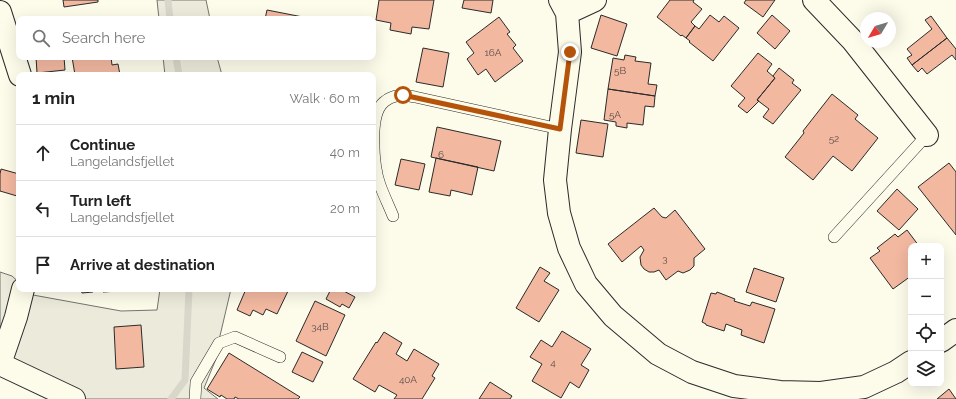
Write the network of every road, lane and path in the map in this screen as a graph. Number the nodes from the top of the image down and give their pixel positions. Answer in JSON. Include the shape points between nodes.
{"nodes":[{"id":1,"x":595,"y":0,"type":"edge"},
{"id":2,"x":814,"y":0,"type":"edge"},
{"id":3,"x":563,"y":7,"type":"edge"},
{"id":4,"x":0,"y":12,"type":"edge"},
{"id":5,"x":19,"y":72,"type":"edge"},
{"id":6,"x":376,"y":117,"type":"edge"},
{"id":7,"x":560,"y":129,"type":"junction"},
{"id":8,"x":927,"y":135,"type":"joint"},
{"id":9,"x":376,"y":161,"type":"edge"},
{"id":10,"x":393,"y":216,"type":"dead end"},
{"id":11,"x":834,"y":237,"type":"dead end"},
{"id":12,"x":22,"y":292,"type":"edge"},
{"id":13,"x":956,"y":330,"type":"edge"},
{"id":14,"x":944,"y":339,"type":"edge"},
{"id":15,"x":280,"y":357,"type":"dead end"},
{"id":16,"x":0,"y":364,"type":"edge"},
{"id":17,"x":908,"y":364,"type":"edge"},
{"id":18,"x":74,"y":399,"type":"edge"},
{"id":19,"x":195,"y":399,"type":"edge"}],
"edges":[{"from":1,"to":3,"type":"street"},
{"from":2,"to":8,"type":"street","via":[[854,41]]},
{"from":3,"to":7,"type":"street","via":[[570,52]]},
{"from":4,"to":5,"type":"street"},
{"from":6,"to":7,"type":"lane","via":[[383,103],[403,95]]},
{"from":7,"to":17,"type":"street","via":[[555,180],[559,213],[569,248],[586,284],[613,316],[658,354],[692,372],[734,386],[780,392],[821,393],[864,387]]},
{"from":8,"to":11,"type":"lane"},
{"from":9,"to":10,"type":"lane","via":[[379,184]]},
{"from":12,"to":16,"type":"street"},
{"from":13,"to":14,"type":"street"},
{"from":15,"to":19,"type":"lane","via":[[235,337],[218,343],[196,382]]},
{"from":16,"to":18,"type":"street"}]}
